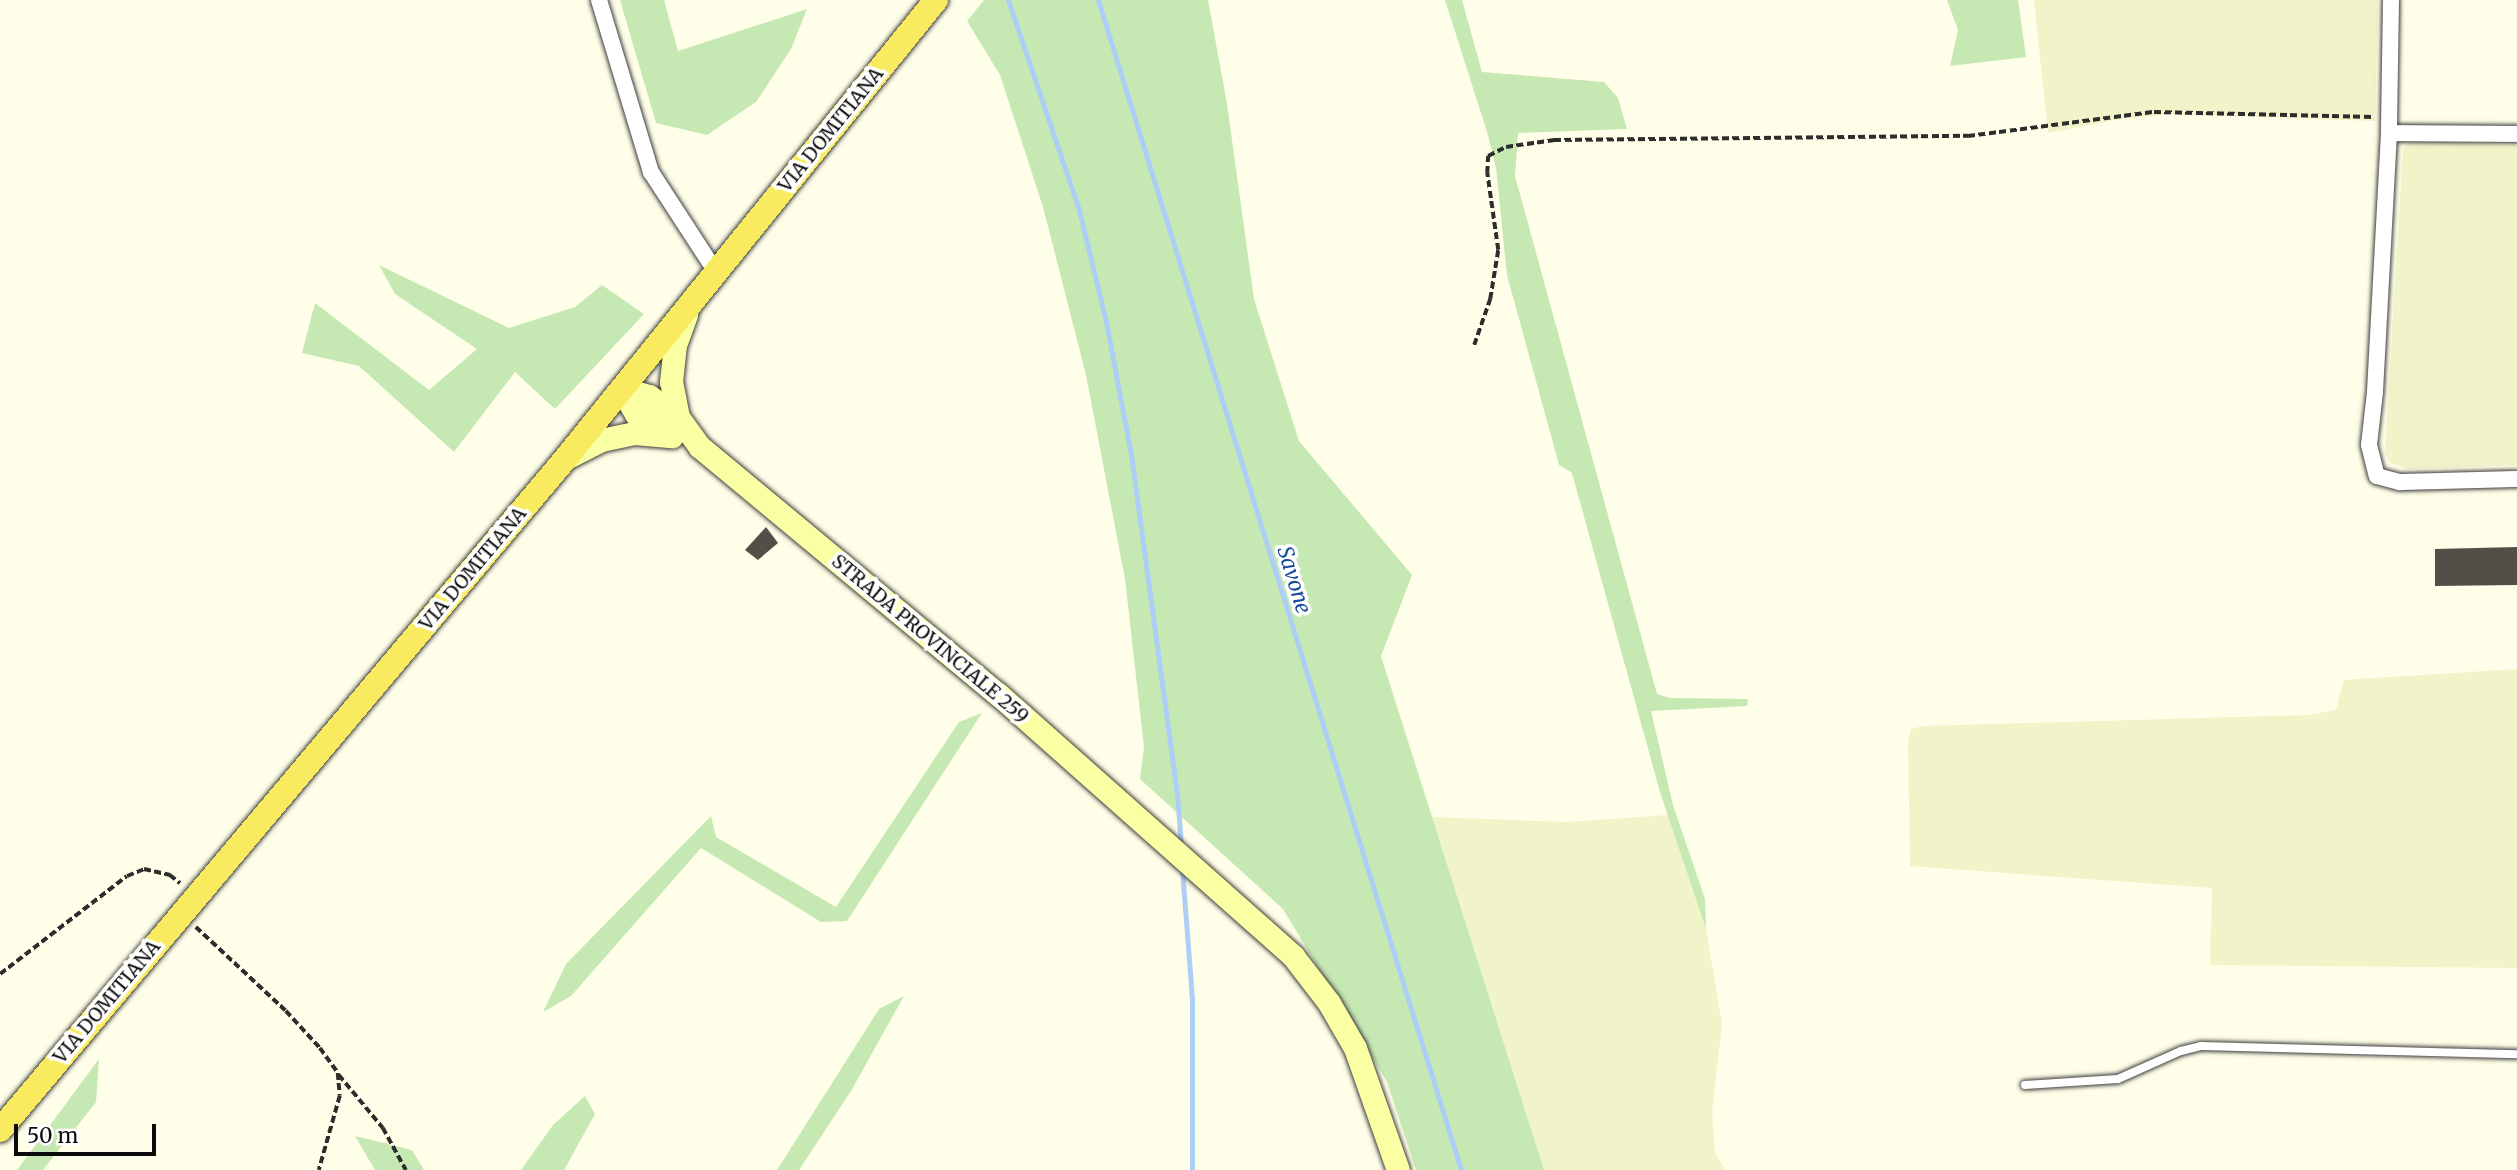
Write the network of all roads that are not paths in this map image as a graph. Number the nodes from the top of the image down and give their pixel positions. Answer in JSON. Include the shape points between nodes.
{"nodes":[{"id":1,"x":599,"y":0,"type":"edge"},
{"id":2,"x":936,"y":0,"type":"edge"},
{"id":3,"x":2391,"y":0,"type":"edge"},
{"id":4,"x":2389,"y":126,"type":"junction"},
{"id":5,"x":2517,"y":134,"type":"edge"},
{"id":6,"x":716,"y":272,"type":"junction"},
{"id":7,"x":690,"y":304,"type":"junction"},
{"id":8,"x":621,"y":388,"type":"junction"},
{"id":9,"x":675,"y":426,"type":"junction"},
{"id":10,"x":566,"y":458,"type":"junction"},
{"id":11,"x":2517,"y":479,"type":"edge"},
{"id":12,"x":2517,"y":1054,"type":"edge"},
{"id":13,"x":2025,"y":1085,"type":"dead end"},
{"id":14,"x":0,"y":1130,"type":"edge"},
{"id":15,"x":1398,"y":1170,"type":"edge"}],
"edges":[{"from":1,"to":6,"type":"street","via":[[651,172]]},
{"from":2,"to":6,"type":"main road","name":"VIA DOMITIANA"},
{"from":3,"to":4,"type":"street"},
{"from":4,"to":5,"type":"street"},
{"from":4,"to":11,"type":"street","via":[[2369,445],[2378,476],[2400,482]]},
{"from":6,"to":7,"type":"main road","name":"VIA DOMITIANA"},
{"from":7,"to":8,"type":"main road","name":"VIA DOMITIANA"},
{"from":7,"to":9,"type":"street","name":"STRADA PROVINCIALE 259","via":[[675,345],[671,382]]},
{"from":8,"to":9,"type":"street","name":"STRADA PROVINCIALE 259","via":[[649,396]]},
{"from":8,"to":10,"type":"main road","name":"VIA DOMITIANA"},
{"from":9,"to":10,"type":"street","via":[[601,440]]},
{"from":9,"to":15,"type":"street","name":"STRADA PROVINCIALE 259","via":[[998,694],[1293,956],[1329,1003],[1355,1048]]},
{"from":10,"to":14,"type":"main road","name":"VIA DOMITIANA"},
{"from":12,"to":13,"type":"lane","via":[[2201,1046],[2118,1079]]}]}
